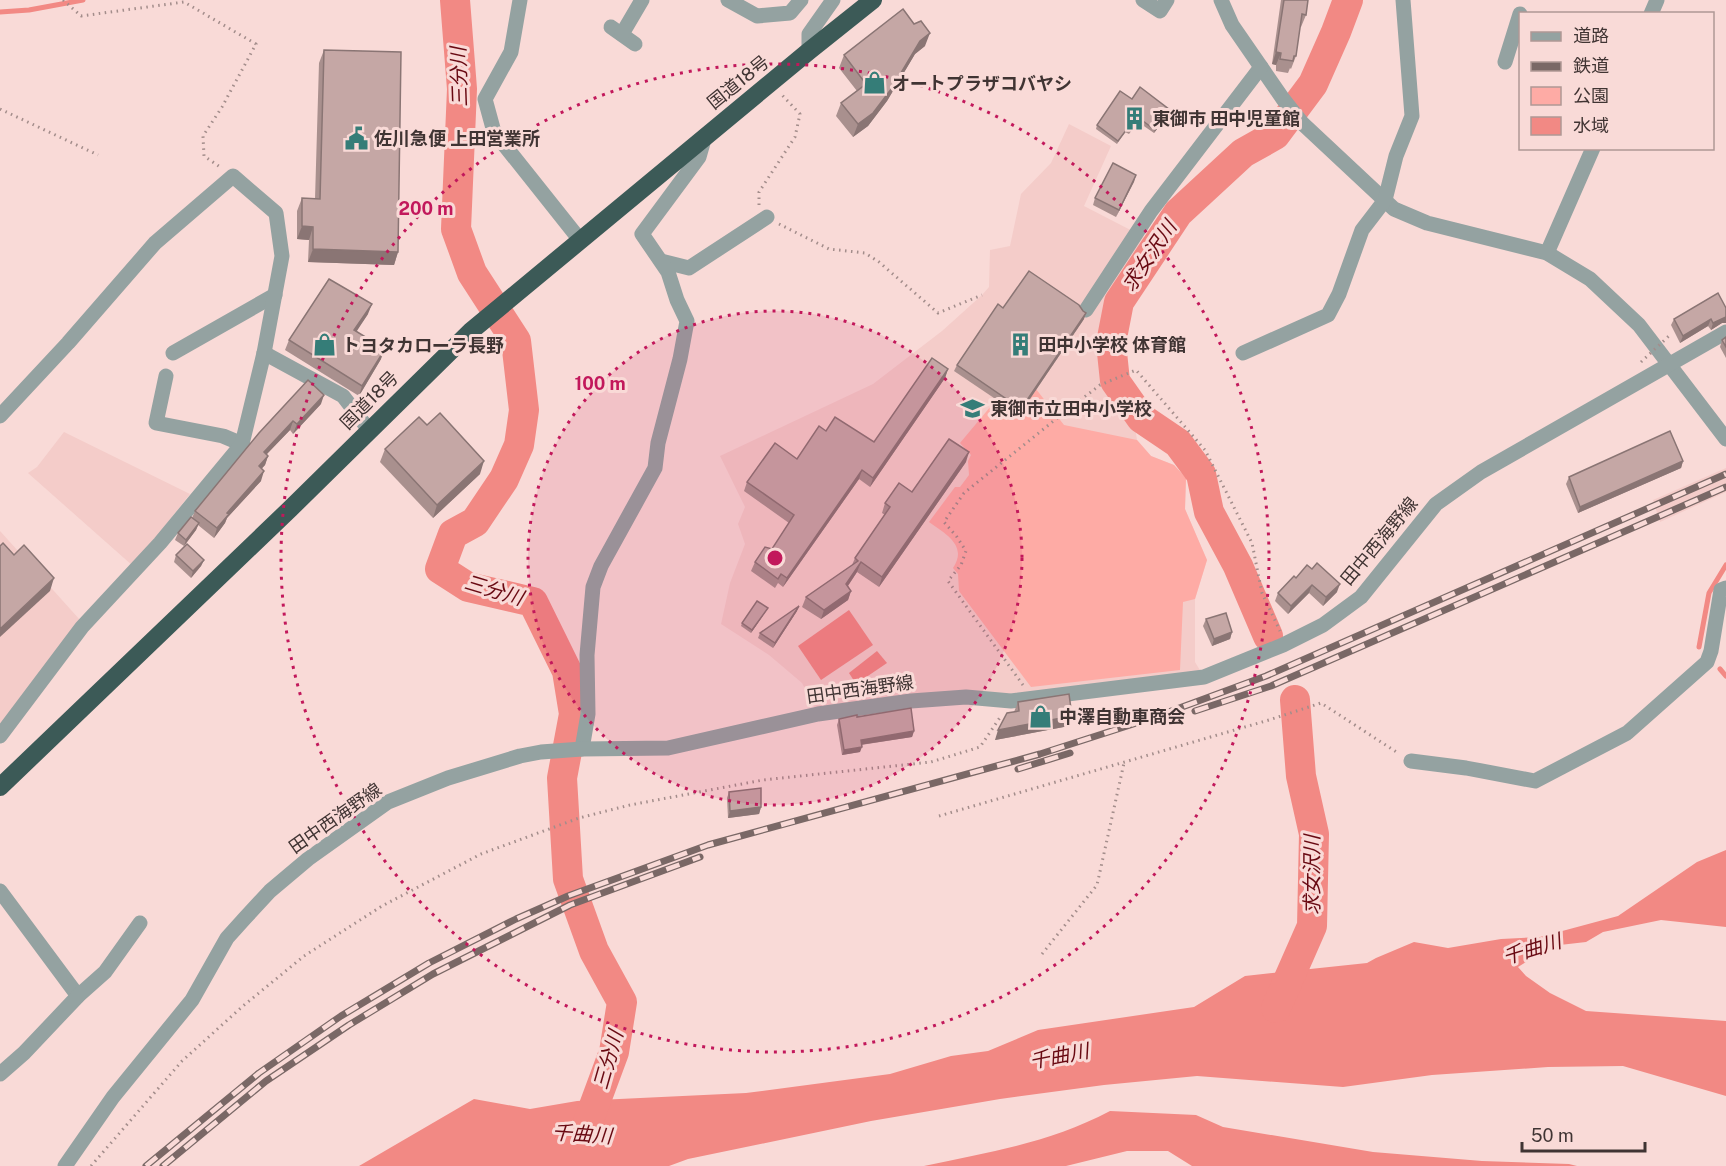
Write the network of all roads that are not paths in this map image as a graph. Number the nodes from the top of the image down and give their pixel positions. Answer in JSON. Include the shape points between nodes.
{"nodes":[{"id":1,"x":520,"y":0,"type":"edge"},
{"id":2,"x":642,"y":0,"type":"edge"},
{"id":3,"x":728,"y":0,"type":"edge"},
{"id":4,"x":801,"y":0,"type":"edge"},
{"id":5,"x":873,"y":0,"type":"edge"},
{"id":6,"x":1143,"y":0,"type":"edge"},
{"id":7,"x":1167,"y":0,"type":"edge"},
{"id":8,"x":1221,"y":0,"type":"edge"},
{"id":9,"x":1403,"y":0,"type":"edge"},
{"id":10,"x":826,"y":2,"type":"edge"},
{"id":11,"x":1519,"y":20,"type":"edge"},
{"id":12,"x":635,"y":44,"type":"dead end"},
{"id":13,"x":809,"y":51,"type":"junction"},
{"id":14,"x":1505,"y":62,"type":"dead end"},
{"id":15,"x":1261,"y":67,"type":"junction"},
{"id":16,"x":705,"y":136,"type":"junction"},
{"id":17,"x":1592,"y":150,"type":"edge"},
{"id":18,"x":1385,"y":200,"type":"junction"},
{"id":19,"x":767,"y":217,"type":"road end"},
{"id":20,"x":580,"y":240,"type":"junction"},
{"id":21,"x":1547,"y":253,"type":"junction"},
{"id":22,"x":661,"y":261,"type":"junction"},
{"id":23,"x":275,"y":295,"type":"junction"},
{"id":24,"x":1086,"y":310,"type":"edge"},
{"id":25,"x":1726,"y":332,"type":"edge"},
{"id":26,"x":174,"y":353,"type":"dead end"},
{"id":27,"x":264,"y":353,"type":"junction"},
{"id":28,"x":1243,"y":353,"type":"dead end"},
{"id":29,"x":1668,"y":365,"type":"junction"},
{"id":30,"x":166,"y":376,"type":"dead end"},
{"id":31,"x":0,"y":416,"type":"edge"},
{"id":32,"x":369,"y":430,"type":"junction"},
{"id":33,"x":1726,"y":439,"type":"edge"},
{"id":34,"x":242,"y":444,"type":"junction"},
{"id":35,"x":1726,"y":588,"type":"edge"},
{"id":36,"x":0,"y":736,"type":"edge"},
{"id":37,"x":582,"y":749,"type":"junction"},
{"id":38,"x":1411,"y":761,"type":"road end"},
{"id":39,"x":0,"y":787,"type":"edge"},
{"id":40,"x":0,"y":891,"type":"edge"},
{"id":41,"x":140,"y":923,"type":"dead end"},
{"id":42,"x":78,"y":996,"type":"junction"},
{"id":43,"x":0,"y":1074,"type":"edge"},
{"id":44,"x":65,"y":1166,"type":"edge"}],
"edges":[{"from":1,"to":20,"type":"street","via":[[511,52],[485,99],[494,132]]},
{"from":2,"to":12,"type":"street","via":[[616,30]]},
{"from":3,"to":4,"type":"street","via":[[756,16],[790,13]]},
{"from":5,"to":13,"type":"highway","name":"国道18号"},
{"from":6,"to":7,"type":"street","via":[[1160,11]]},
{"from":8,"to":15,"type":"street","via":[[1232,25]]},
{"from":9,"to":18,"type":"street","via":[[1412,116]]},
{"from":10,"to":13,"type":"street","via":[[809,34]]},
{"from":11,"to":14,"type":"street"},
{"from":13,"to":16,"type":"highway","name":"国道18号"},
{"from":15,"to":18,"type":"street","via":[[1302,123]]},
{"from":15,"to":24,"type":"street","via":[[1151,211]]},
{"from":16,"to":20,"type":"highway","name":"国道18号"},
{"from":16,"to":22,"type":"street","via":[[699,157],[642,234]]},
{"from":17,"to":21,"type":"street"},
{"from":18,"to":21,"type":"street","via":[[1427,223]]},
{"from":18,"to":28,"type":"street","via":[[1362,230],[1328,315]]},
{"from":19,"to":22,"type":"street","via":[[689,268]]},
{"from":20,"to":32,"type":"highway","name":"国道18号","via":[[471,331]]},
{"from":21,"to":29,"type":"street","via":[[1590,279],[1614,301],[1639,325]]},
{"from":22,"to":37,"type":"street","via":[[687,321],[655,468],[593,587],[587,655],[588,714]]},
{"from":23,"to":26,"type":"street"},
{"from":23,"to":27,"type":"street"},
{"from":23,"to":31,"type":"street","via":[[282,256],[276,213],[233,176],[155,243]]},
{"from":25,"to":29,"type":"street","name":"田中西海野線"},
{"from":27,"to":32,"type":"street","via":[[343,396]]},
{"from":27,"to":34,"type":"street"},
{"from":29,"to":33,"type":"street"},
{"from":29,"to":37,"type":"street","name":"田中西海野線","via":[[1481,472],[1436,504],[1361,597],[1323,625],[1204,677],[1011,701],[966,697],[911,701],[818,714],[668,748]]},
{"from":30,"to":34,"type":"street","via":[[156,423],[223,436]]},
{"from":32,"to":39,"type":"highway","name":"国道18号"},
{"from":34,"to":36,"type":"street","via":[[160,543],[82,627]]},
{"from":35,"to":38,"type":"street","via":[[1721,590],[1707,662],[1627,733],[1535,781]]},
{"from":37,"to":44,"type":"street","name":"田中西海野線","via":[[520,756],[388,802],[308,859],[270,891],[227,938],[192,1000],[113,1097]]},
{"from":40,"to":42,"type":"street"},
{"from":41,"to":42,"type":"street","via":[[105,972]]},
{"from":42,"to":43,"type":"street"}]}
